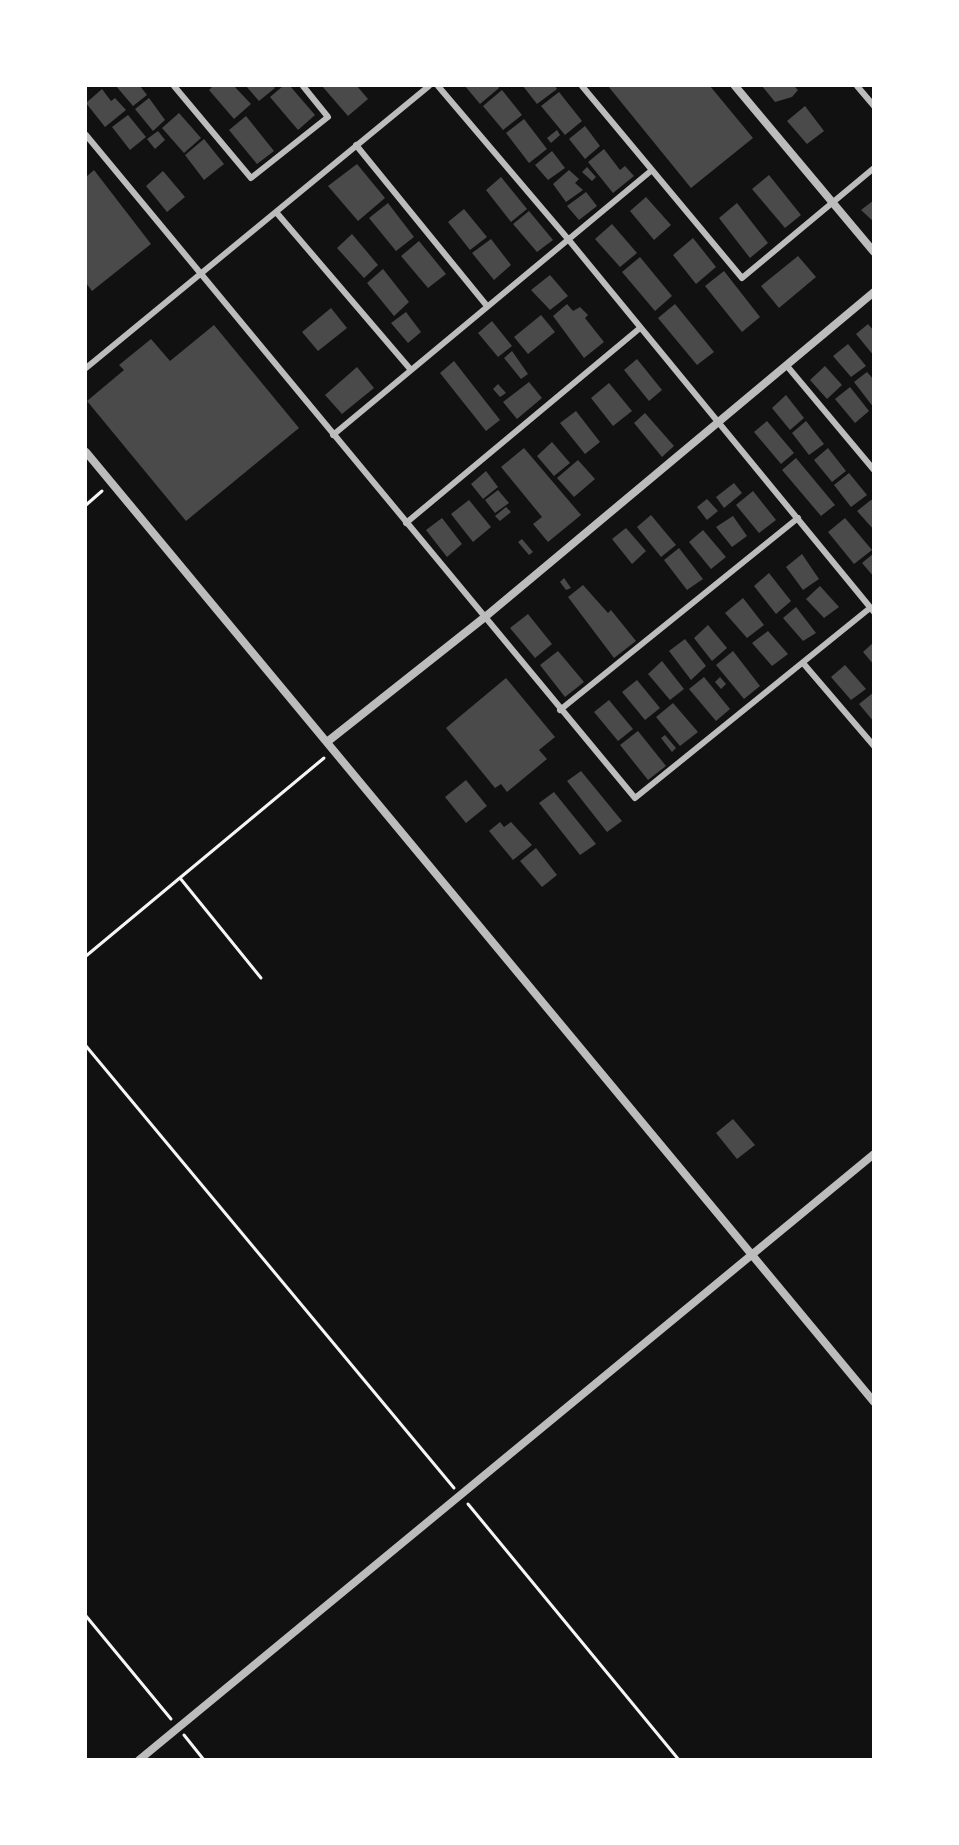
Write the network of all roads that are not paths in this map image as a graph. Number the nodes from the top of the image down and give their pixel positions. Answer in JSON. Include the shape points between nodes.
{"nodes":[{"id":1,"x":174,"y":86,"type":"edge"},
{"id":2,"x":303,"y":86,"type":"edge"},
{"id":3,"x":429,"y":86,"type":"edge"},
{"id":4,"x":438,"y":86,"type":"edge"},
{"id":5,"x":582,"y":86,"type":"edge"},
{"id":6,"x":735,"y":86,"type":"edge"},
{"id":7,"x":857,"y":86,"type":"edge"},
{"id":8,"x":873,"y":106,"type":"edge"},
{"id":9,"x":86,"y":135,"type":"edge"},
{"id":10,"x":356,"y":145,"type":"junction"},
{"id":11,"x":873,"y":168,"type":"edge"},
{"id":12,"x":652,"y":170,"type":"junction"},
{"id":13,"x":832,"y":203,"type":"junction"},
{"id":14,"x":276,"y":212,"type":"junction"},
{"id":15,"x":568,"y":239,"type":"junction"},
{"id":16,"x":873,"y":252,"type":"edge"},
{"id":17,"x":200,"y":274,"type":"junction"},
{"id":18,"x":873,"y":292,"type":"edge"},
{"id":19,"x":487,"y":306,"type":"junction"},
{"id":20,"x":640,"y":328,"type":"junction"},
{"id":21,"x":786,"y":366,"type":"junction"},
{"id":22,"x":86,"y":368,"type":"edge"},
{"id":23,"x":411,"y":370,"type":"junction"},
{"id":24,"x":717,"y":422,"type":"junction"},
{"id":25,"x":333,"y":435,"type":"junction"},
{"id":26,"x":86,"y":452,"type":"edge"},
{"id":27,"x":873,"y":470,"type":"edge"},
{"id":28,"x":798,"y":518,"type":"junction"},
{"id":29,"x":406,"y":523,"type":"junction"},
{"id":30,"x":872,"y":610,"type":"edge"},
{"id":31,"x":485,"y":617,"type":"junction"},
{"id":32,"x":803,"y":663,"type":"junction"},
{"id":33,"x":560,"y":710,"type":"junction"},
{"id":34,"x":327,"y":742,"type":"junction"},
{"id":35,"x":873,"y":746,"type":"edge"},
{"id":36,"x":873,"y":1154,"type":"edge"},
{"id":37,"x":751,"y":1255,"type":"junction"},
{"id":38,"x":873,"y":1402,"type":"edge"},
{"id":39,"x":139,"y":1760,"type":"edge"}],
"edges":[{"from":1,"to":2,"type":"street","via":[[251,178],[328,117]]},
{"from":3,"to":10,"type":"street"},
{"from":4,"to":15,"type":"street"},
{"from":5,"to":12,"type":"street"},
{"from":6,"to":13,"type":"street"},
{"from":7,"to":8,"type":"street"},
{"from":9,"to":17,"type":"street"},
{"from":10,"to":14,"type":"street"},
{"from":10,"to":19,"type":"street"},
{"from":11,"to":13,"type":"street"},
{"from":12,"to":13,"type":"street","via":[[742,278]]},
{"from":12,"to":15,"type":"street"},
{"from":13,"to":16,"type":"street"},
{"from":14,"to":17,"type":"street"},
{"from":14,"to":23,"type":"street"},
{"from":15,"to":19,"type":"street"},
{"from":15,"to":20,"type":"street"},
{"from":17,"to":22,"type":"street"},
{"from":17,"to":25,"type":"street"},
{"from":18,"to":21,"type":"street"},
{"from":19,"to":23,"type":"street"},
{"from":20,"to":24,"type":"street"},
{"from":20,"to":29,"type":"street"},
{"from":21,"to":24,"type":"street"},
{"from":21,"to":27,"type":"street"},
{"from":23,"to":25,"type":"street"},
{"from":24,"to":28,"type":"street"},
{"from":24,"to":31,"type":"street"},
{"from":25,"to":29,"type":"street"},
{"from":26,"to":34,"type":"street"},
{"from":28,"to":30,"type":"street"},
{"from":28,"to":33,"type":"street"},
{"from":29,"to":31,"type":"street"},
{"from":30,"to":32,"type":"street"},
{"from":31,"to":33,"type":"street"},
{"from":31,"to":34,"type":"street"},
{"from":32,"to":33,"type":"street","via":[[635,798]]},
{"from":32,"to":35,"type":"street"},
{"from":34,"to":37,"type":"street"},
{"from":36,"to":37,"type":"street"},
{"from":37,"to":38,"type":"street"},
{"from":37,"to":39,"type":"street"}]}
